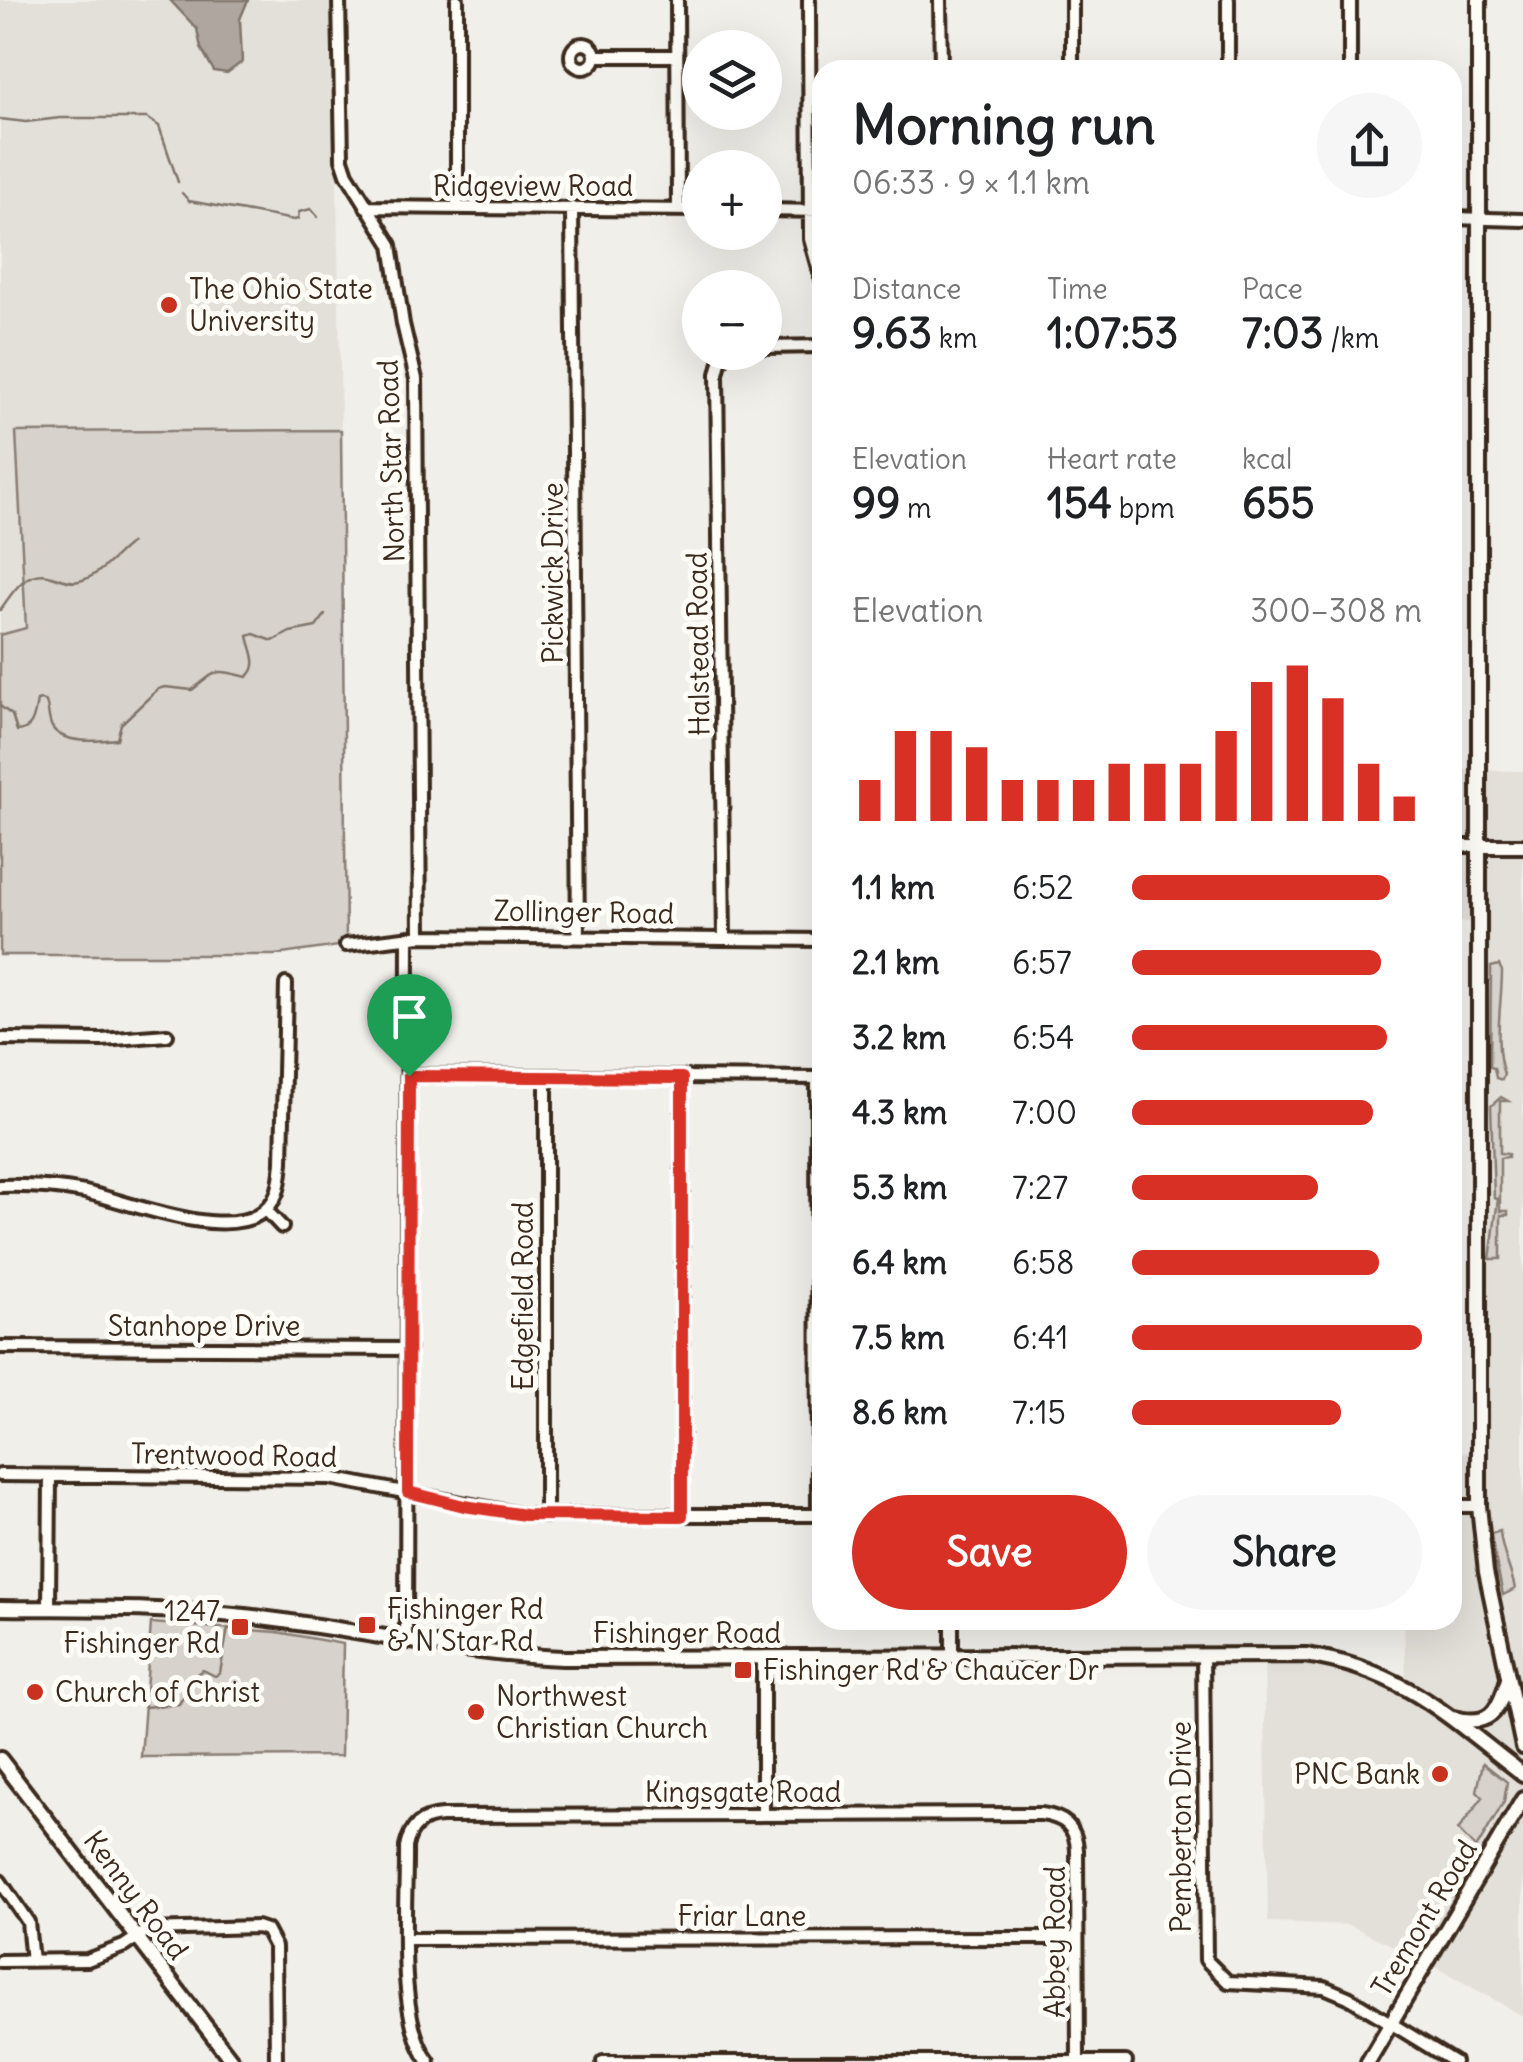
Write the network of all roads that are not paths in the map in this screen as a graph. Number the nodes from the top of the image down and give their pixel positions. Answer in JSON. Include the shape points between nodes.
{"nodes":[{"id":1,"x":339,"y":0,"type":"edge"},
{"id":2,"x":457,"y":0,"type":"edge"},
{"id":3,"x":677,"y":0,"type":"edge"},
{"id":4,"x":809,"y":0,"type":"edge"},
{"id":5,"x":940,"y":0,"type":"edge"},
{"id":6,"x":1072,"y":0,"type":"edge"},
{"id":7,"x":1228,"y":0,"type":"edge"},
{"id":8,"x":1350,"y":0,"type":"edge"},
{"id":9,"x":1479,"y":0,"type":"edge"},
{"id":10,"x":595,"y":56,"type":"dead end"},
{"id":11,"x":678,"y":56,"type":"junction"},
{"id":12,"x":940,"y":60,"type":"edge"},
{"id":13,"x":1072,"y":60,"type":"edge"},
{"id":14,"x":1228,"y":60,"type":"edge"},
{"id":15,"x":1350,"y":60,"type":"edge"},
{"id":16,"x":812,"y":90,"type":"edge"},
{"id":17,"x":366,"y":207,"type":"junction"},
{"id":18,"x":457,"y":208,"type":"junction"},
{"id":19,"x":572,"y":208,"type":"junction"},
{"id":20,"x":678,"y":209,"type":"junction"},
{"id":21,"x":682,"y":209,"type":"edge"},
{"id":22,"x":782,"y":210,"type":"edge"},
{"id":23,"x":812,"y":211,"type":"edge"},
{"id":24,"x":1462,"y":218,"type":"edge"},
{"id":25,"x":1479,"y":219,"type":"junction"},
{"id":26,"x":1523,"y":220,"type":"edge"},
{"id":27,"x":812,"y":346,"type":"edge"},
{"id":28,"x":782,"y":347,"type":"edge"},
{"id":29,"x":718,"y":370,"type":"edge"},
{"id":30,"x":1462,"y":846,"type":"edge"},
{"id":31,"x":1478,"y":846,"type":"junction"},
{"id":32,"x":1523,"y":846,"type":"edge"},
{"id":33,"x":414,"y":936,"type":"junction"},
{"id":34,"x":578,"y":937,"type":"junction"},
{"id":35,"x":724,"y":939,"type":"junction"},
{"id":36,"x":812,"y":940,"type":"edge"},
{"id":37,"x":346,"y":945,"type":"dead end"},
{"id":38,"x":286,"y":984,"type":"dead end"},
{"id":39,"x":166,"y":1035,"type":"dead end"},
{"id":40,"x":0,"y":1039,"type":"edge"},
{"id":41,"x":409,"y":1076,"type":"junction"},
{"id":42,"x":546,"y":1076,"type":"junction"},
{"id":43,"x":682,"y":1078,"type":"junction"},
{"id":44,"x":812,"y":1078,"type":"edge"},
{"id":45,"x":0,"y":1186,"type":"edge"},
{"id":46,"x":266,"y":1210,"type":"junction"},
{"id":47,"x":282,"y":1226,"type":"dead end"},
{"id":48,"x":0,"y":1348,"type":"edge"},
{"id":49,"x":408,"y":1349,"type":"junction"},
{"id":50,"x":0,"y":1475,"type":"edge"},
{"id":51,"x":50,"y":1476,"type":"junction"},
{"id":52,"x":408,"y":1492,"type":"junction"},
{"id":53,"x":1462,"y":1506,"type":"edge"},
{"id":54,"x":1479,"y":1506,"type":"junction"},
{"id":55,"x":812,"y":1515,"type":"edge"},
{"id":56,"x":546,"y":1516,"type":"junction"},
{"id":57,"x":682,"y":1516,"type":"junction"},
{"id":58,"x":0,"y":1608,"type":"edge"},
{"id":59,"x":49,"y":1609,"type":"junction"},
{"id":60,"x":952,"y":1630,"type":"edge"},
{"id":61,"x":406,"y":1642,"type":"junction"},
{"id":62,"x":1203,"y":1655,"type":"junction"},
{"id":63,"x":952,"y":1656,"type":"junction"},
{"id":64,"x":763,"y":1657,"type":"junction"},
{"id":65,"x":1508,"y":1677,"type":"junction"},
{"id":66,"x":1523,"y":1702,"type":"edge"},
{"id":67,"x":1450,"y":1717,"type":"junction"},
{"id":68,"x":1523,"y":1748,"type":"edge"},
{"id":69,"x":0,"y":1759,"type":"edge"},
{"id":70,"x":1523,"y":1774,"type":"edge"},
{"id":71,"x":1523,"y":1799,"type":"edge"},
{"id":72,"x":763,"y":1815,"type":"junction"},
{"id":73,"x":1070,"y":1826,"type":"joint"},
{"id":74,"x":0,"y":1881,"type":"edge"},
{"id":75,"x":136,"y":1937,"type":"junction"},
{"id":76,"x":1077,"y":1938,"type":"junction"},
{"id":77,"x":407,"y":1939,"type":"junction"},
{"id":78,"x":0,"y":1961,"type":"edge"},
{"id":79,"x":32,"y":1961,"type":"junction"},
{"id":80,"x":1391,"y":2023,"type":"junction"},
{"id":81,"x":1078,"y":2060,"type":"edge"},
{"id":82,"x":232,"y":2062,"type":"edge"},
{"id":83,"x":276,"y":2062,"type":"edge"},
{"id":84,"x":429,"y":2062,"type":"edge"},
{"id":85,"x":602,"y":2062,"type":"edge"},
{"id":86,"x":694,"y":2062,"type":"edge"},
{"id":87,"x":1126,"y":2062,"type":"edge"},
{"id":88,"x":1368,"y":2062,"type":"edge"},
{"id":89,"x":1454,"y":2062,"type":"edge"}],
"edges":[{"from":1,"to":17,"type":"street","name":"North Star Road","via":[[340,148]]},
{"from":2,"to":18,"type":"street"},
{"from":3,"to":11,"type":"street"},
{"from":4,"to":16,"type":"street"},
{"from":5,"to":12,"type":"street"},
{"from":6,"to":13,"type":"street"},
{"from":7,"to":14,"type":"street"},
{"from":8,"to":15,"type":"street"},
{"from":9,"to":25,"type":"main road"},
{"from":10,"to":11,"type":"street"},
{"from":11,"to":20,"type":"street"},
{"from":17,"to":18,"type":"street","name":"Ridgeview Road"},
{"from":17,"to":33,"type":"street","name":"North Star Road","via":[[394,255],[416,379]]},
{"from":18,"to":19,"type":"street","name":"Ridgeview Road"},
{"from":19,"to":20,"type":"street","name":"Ridgeview Road"},
{"from":19,"to":34,"type":"street","name":"Pickwick Drive"},
{"from":20,"to":21,"type":"street","name":"Ridgeview Road"},
{"from":22,"to":23,"type":"street"},
{"from":24,"to":25,"type":"street"},
{"from":25,"to":26,"type":"street"},
{"from":25,"to":31,"type":"main road"},
{"from":27,"to":28,"type":"street"},
{"from":29,"to":35,"type":"street","name":"Halstead Road"},
{"from":30,"to":31,"type":"street"},
{"from":31,"to":32,"type":"main road"},
{"from":31,"to":54,"type":"main road"},
{"from":33,"to":34,"type":"street","name":"Zollinger Road"},
{"from":33,"to":37,"type":"street","name":"Zollinger Road"},
{"from":33,"to":41,"type":"street","name":"North Star Road"},
{"from":34,"to":35,"type":"street","name":"Zollinger Road"},
{"from":35,"to":36,"type":"street","name":"Zollinger Road"},
{"from":38,"to":46,"type":"street","via":[[282,1162],[279,1190]]},
{"from":39,"to":40,"type":"street"},
{"from":41,"to":42,"type":"street"},
{"from":41,"to":49,"type":"street","name":"North Star Road"},
{"from":42,"to":43,"type":"street"},
{"from":42,"to":56,"type":"street","name":"Edgefield Road"},
{"from":43,"to":44,"type":"street"},
{"from":43,"to":57,"type":"street"},
{"from":45,"to":46,"type":"street","via":[[52,1187],[226,1223]]},
{"from":46,"to":47,"type":"street"},
{"from":48,"to":49,"type":"street","name":"Stanhope Drive"},
{"from":49,"to":52,"type":"street","name":"North Star Road"},
{"from":50,"to":51,"type":"street","name":"Trentwood Road"},
{"from":51,"to":52,"type":"street","name":"Trentwood Road","via":[[318,1477]]},
{"from":51,"to":59,"type":"street"},
{"from":52,"to":56,"type":"street","name":"Trentwood Road"},
{"from":52,"to":61,"type":"street","name":"North Star Road"},
{"from":53,"to":54,"type":"street"},
{"from":54,"to":65,"type":"main road"},
{"from":55,"to":57,"type":"street","name":"Trentwood Road"},
{"from":56,"to":57,"type":"street","name":"Trentwood Road"},
{"from":58,"to":59,"type":"main road","name":"Fishinger Road"},
{"from":59,"to":61,"type":"main road","name":"Fishinger Road","via":[[236,1616]]},
{"from":60,"to":63,"type":"street"},
{"from":61,"to":64,"type":"main road","name":"Fishinger Road","via":[[545,1658]]},
{"from":62,"to":63,"type":"main road","name":"Fishinger Road"},
{"from":62,"to":67,"type":"main road","name":"Fishinger Road","via":[[1306,1655],[1358,1665],[1413,1690]]},
{"from":62,"to":80,"type":"street","name":"Pemberton Drive","via":[[1206,1960],[1228,1982],[1324,1988]]},
{"from":63,"to":64,"type":"main road","name":"Fishinger Road"},
{"from":64,"to":72,"type":"street"},
{"from":65,"to":66,"type":"main road"},
{"from":65,"to":67,"type":"main road","via":[[1487,1718]]},
{"from":65,"to":68,"type":"main road"},
{"from":67,"to":70,"type":"main road","name":"Fishinger Road"},
{"from":69,"to":75,"type":"main road","name":"Kenny Road"},
{"from":71,"to":80,"type":"main road","name":"Tremont Road"},
{"from":72,"to":73,"type":"street","name":"Kingsgate Road","via":[[1041,1814]]},
{"from":72,"to":77,"type":"street","name":"Kingsgate Road","via":[[428,1818],[416,1825],[406,1847]]},
{"from":73,"to":76,"type":"street","name":"Abbey Road","via":[[1078,1850]]},
{"from":74,"to":79,"type":"street","via":[[28,1922]]},
{"from":75,"to":79,"type":"street","via":[[96,1958]]},
{"from":75,"to":82,"type":"main road","name":"Kenny Road"},
{"from":75,"to":83,"type":"street","via":[[198,1927],[266,1930],[275,1947]]},
{"from":76,"to":77,"type":"street","name":"Friar Lane"},
{"from":76,"to":81,"type":"street","name":"Abbey Road"},
{"from":77,"to":84,"type":"street","via":[[409,2017]]},
{"from":78,"to":79,"type":"street"},
{"from":80,"to":88,"type":"main road","name":"Tremont Road"},
{"from":80,"to":89,"type":"street","name":"Pemberton Drive"},
{"from":81,"to":86,"type":"street"},
{"from":81,"to":87,"type":"street"},
{"from":85,"to":86,"type":"street"}]}
